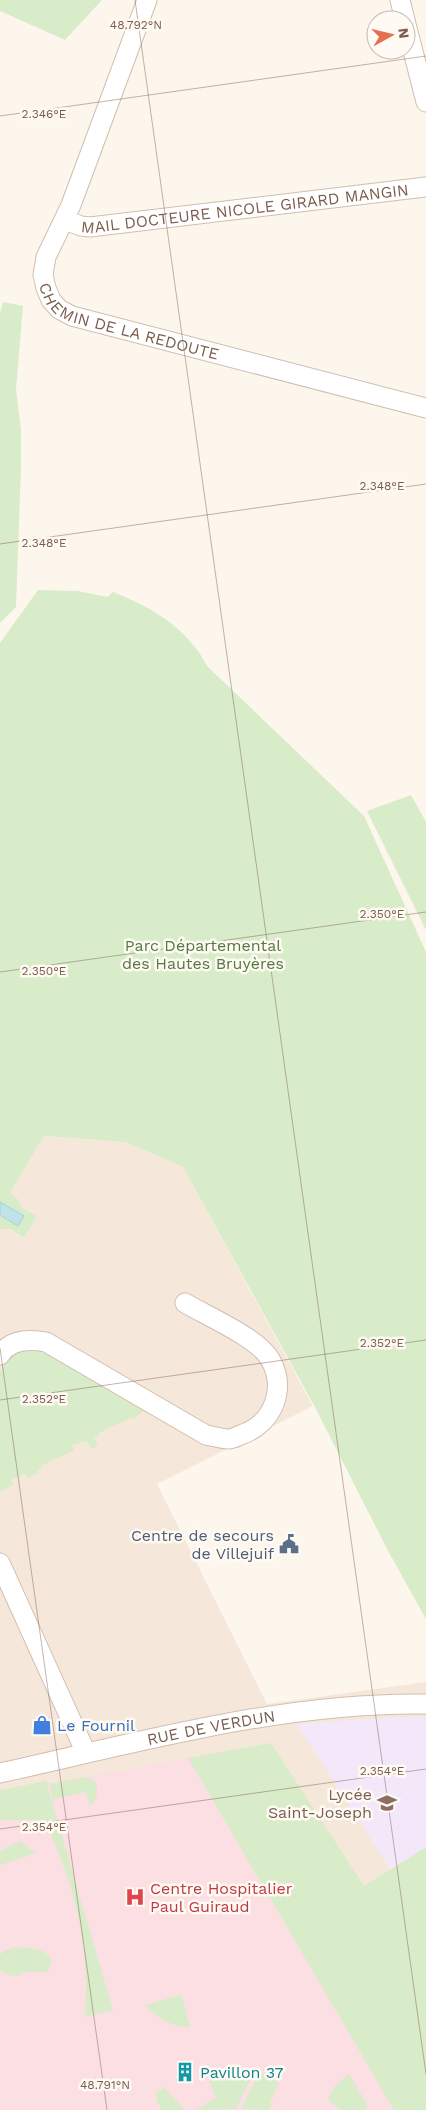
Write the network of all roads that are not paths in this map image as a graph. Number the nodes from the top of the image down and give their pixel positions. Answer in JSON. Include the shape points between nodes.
{"nodes":[{"id":1,"x":148,"y":0,"type":"edge"},
{"id":2,"x":416,"y":60,"type":"edge"},
{"id":3,"x":426,"y":102,"type":"edge"},
{"id":4,"x":426,"y":187,"type":"edge"},
{"id":5,"x":65,"y":220,"type":"junction"},
{"id":6,"x":426,"y":408,"type":"edge"},
{"id":7,"x":185,"y":1303,"type":"dead end"},
{"id":8,"x":0,"y":1355,"type":"edge"},
{"id":9,"x":0,"y":1563,"type":"edge"},
{"id":10,"x":426,"y":1704,"type":"edge"},
{"id":11,"x":86,"y":1753,"type":"junction"},
{"id":12,"x":0,"y":1773,"type":"edge"}],
"edges":[{"from":1,"to":5,"type":"street","name":"CHEMIN DE LA REDOUTE"},
{"from":2,"to":3,"type":"street"},
{"from":4,"to":5,"type":"street","name":"MAIL DOCTEURE NICOLE GIRARD MANGIN","via":[[90,227]]},
{"from":5,"to":6,"type":"street","name":"CHEMIN DE LA REDOUTE","via":[[46,257],[43,275],[51,300],[72,316]]},
{"from":7,"to":8,"type":"street","via":[[259,1345],[270,1359],[277,1376],[274,1406],[267,1419],[254,1430],[230,1439],[206,1435],[46,1342],[22,1340],[11,1344]]},
{"from":9,"to":11,"type":"street"},
{"from":10,"to":11,"type":"street","name":"RUE DE VERDUN","via":[[307,1712],[249,1720]]},
{"from":11,"to":12,"type":"street","name":"RUE DE VERDUN"}]}
